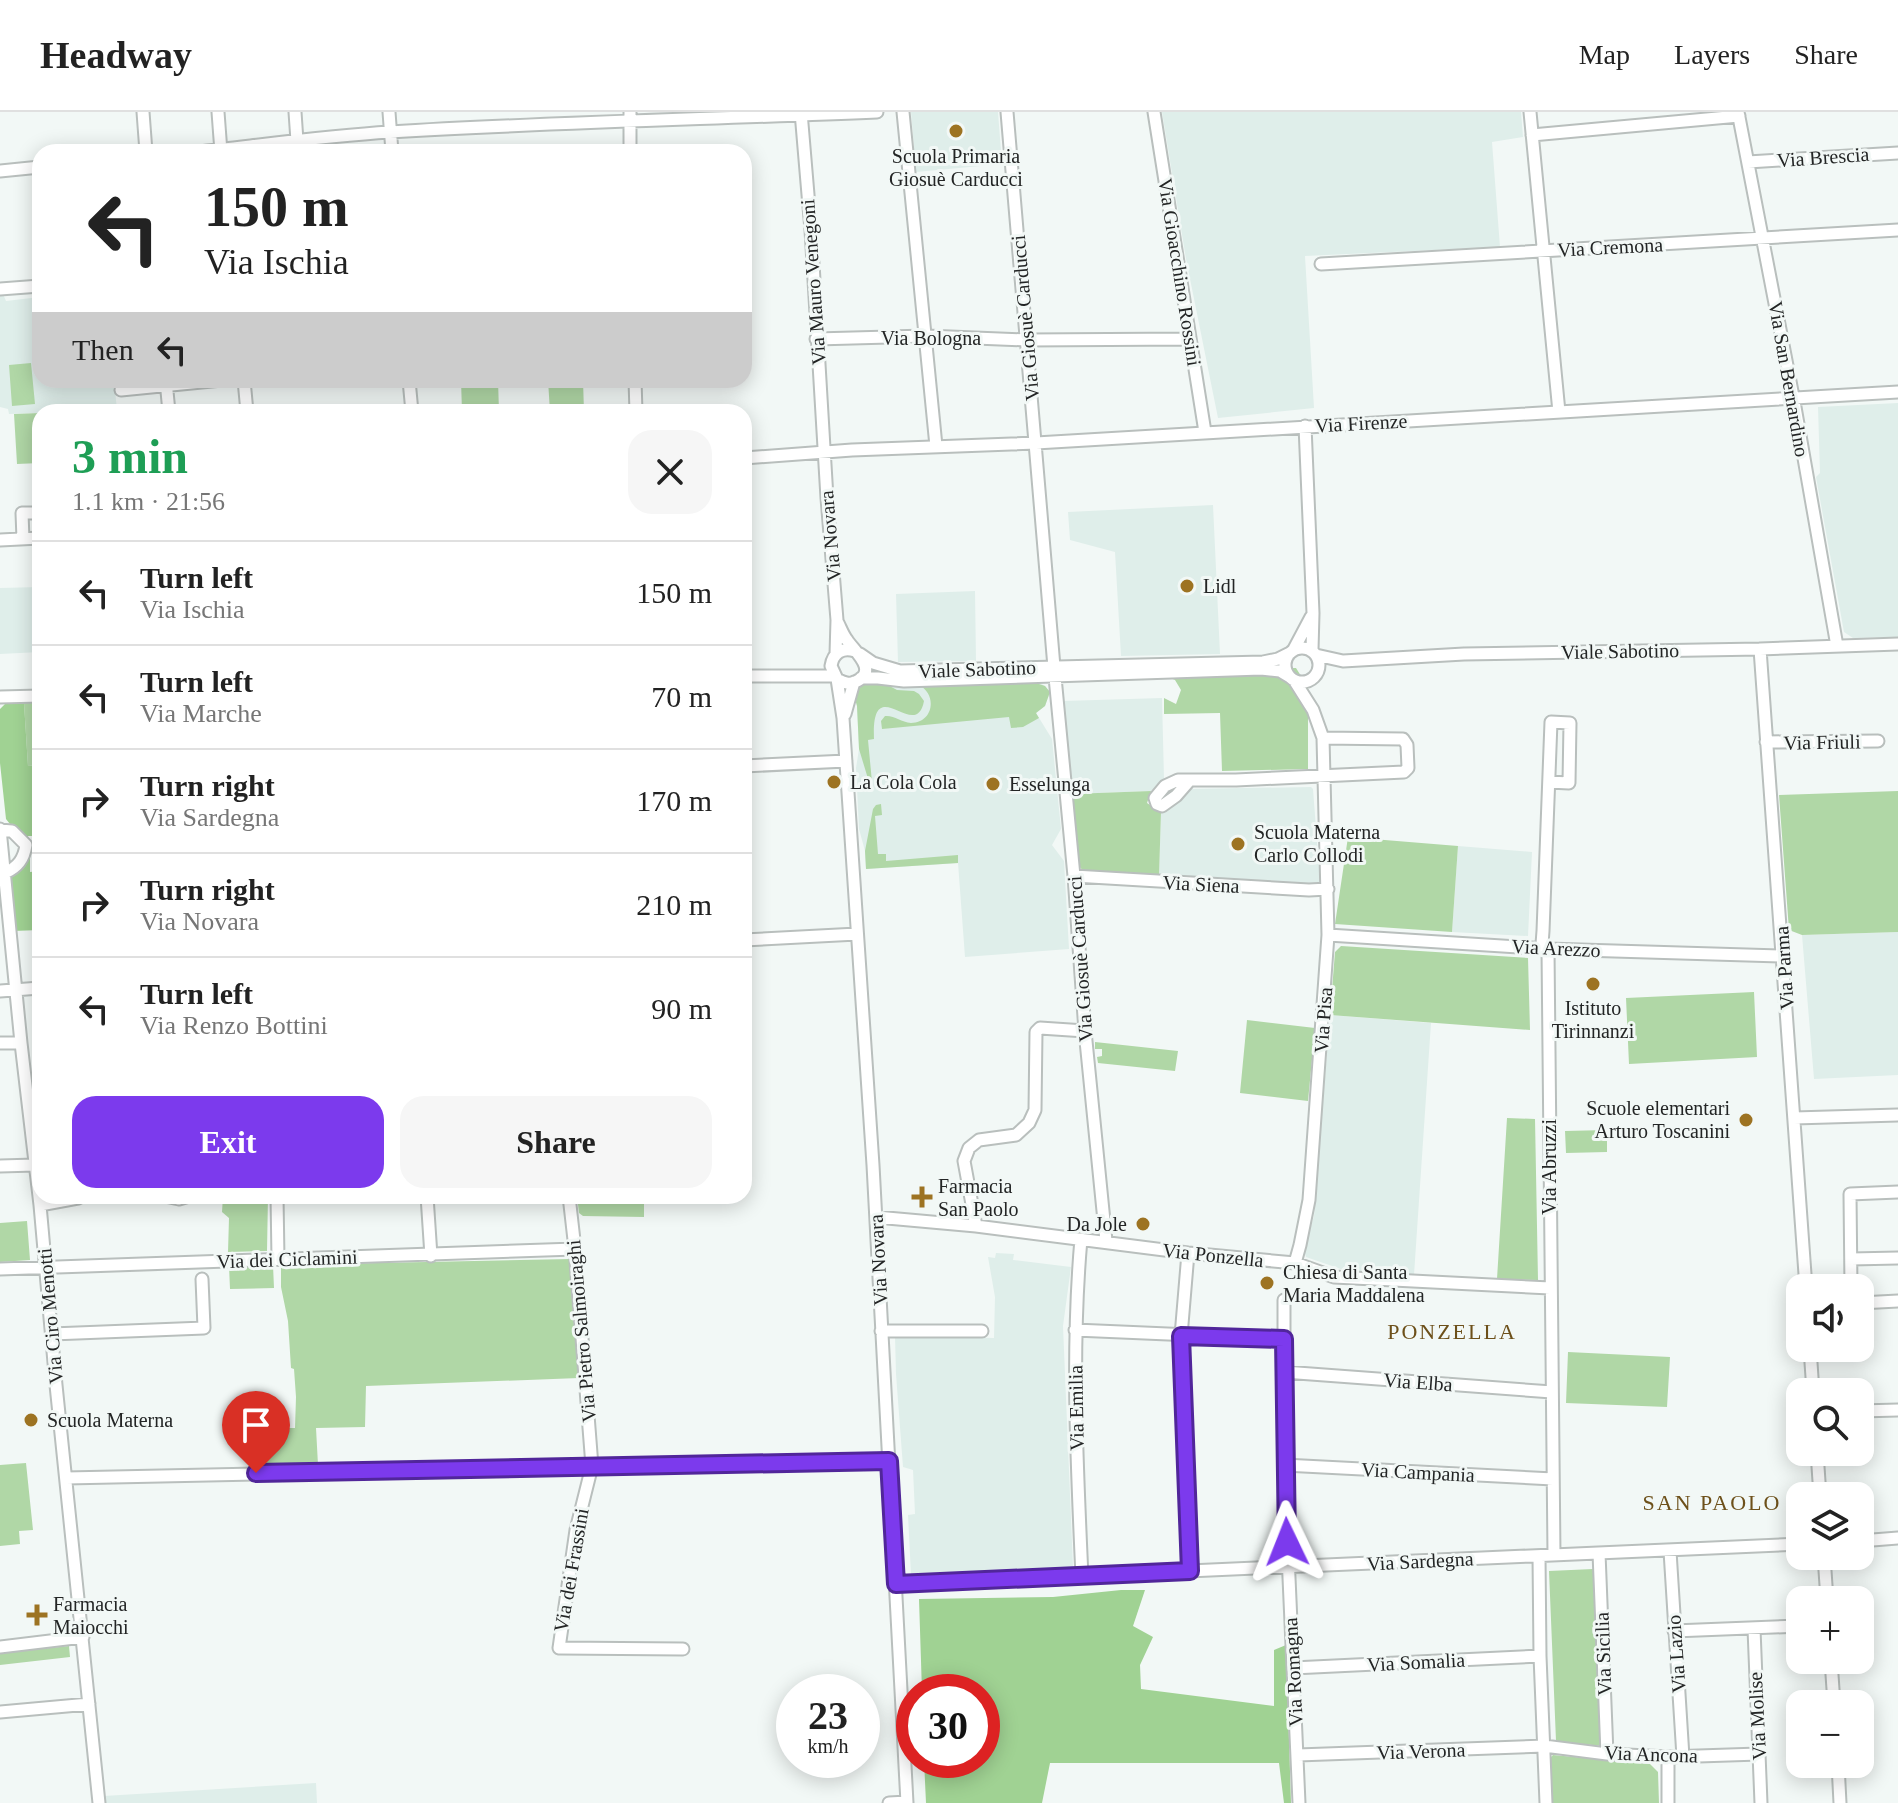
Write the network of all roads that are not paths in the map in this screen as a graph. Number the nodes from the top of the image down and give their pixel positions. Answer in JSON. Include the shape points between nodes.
{"nodes":[{"id":1,"x":143,"y":112,"type":"edge"},
{"id":2,"x":218,"y":112,"type":"edge"},
{"id":3,"x":295,"y":112,"type":"edge"},
{"id":4,"x":389,"y":112,"type":"edge"},
{"id":5,"x":877,"y":112,"type":"edge"},
{"id":6,"x":903,"y":112,"type":"edge"},
{"id":7,"x":1007,"y":112,"type":"edge"},
{"id":8,"x":1154,"y":112,"type":"edge"},
{"id":9,"x":1530,"y":112,"type":"edge"},
{"id":10,"x":801,"y":114,"type":"edge"},
{"id":11,"x":1739,"y":114,"type":"edge"},
{"id":12,"x":630,"y":116,"type":"edge"},
{"id":13,"x":390,"y":132,"type":"junction"},
{"id":14,"x":1532,"y":135,"type":"junction"},
{"id":15,"x":297,"y":141,"type":"junction"},
{"id":16,"x":145,"y":144,"type":"edge"},
{"id":17,"x":220,"y":144,"type":"edge"},
{"id":18,"x":274,"y":144,"type":"edge"},
{"id":19,"x":391,"y":144,"type":"edge"},
{"id":20,"x":630,"y":144,"type":"edge"},
{"id":21,"x":1898,"y":153,"type":"edge"},
{"id":22,"x":1748,"y":162,"type":"junction"},
{"id":23,"x":32,"y":168,"type":"edge"},
{"id":24,"x":0,"y":171,"type":"edge"},
{"id":25,"x":1898,"y":230,"type":"edge"},
{"id":26,"x":1763,"y":238,"type":"junction"},
{"id":27,"x":1543,"y":251,"type":"junction"},
{"id":28,"x":1321,"y":264,"type":"dead end"},
{"id":29,"x":32,"y":287,"type":"edge"},
{"id":30,"x":0,"y":289,"type":"edge"},
{"id":31,"x":926,"y":336,"type":"junction"},
{"id":32,"x":816,"y":339,"type":"junction"},
{"id":33,"x":1190,"y":339,"type":"junction"},
{"id":34,"x":1027,"y":340,"type":"junction"},
{"id":35,"x":134,"y":388,"type":"edge"},
{"id":36,"x":121,"y":390,"type":"dead end"},
{"id":37,"x":1898,"y":392,"type":"edge"},
{"id":38,"x":1793,"y":398,"type":"junction"},
{"id":39,"x":1559,"y":412,"type":"junction"},
{"id":40,"x":1305,"y":426,"type":"junction"},
{"id":41,"x":1205,"y":432,"type":"junction"},
{"id":42,"x":1036,"y":443,"type":"junction"},
{"id":43,"x":936,"y":446,"type":"junction"},
{"id":44,"x":824,"y":452,"type":"junction"},
{"id":45,"x":752,"y":457,"type":"edge"},
{"id":46,"x":32,"y":513,"type":"edge"},
{"id":47,"x":32,"y":538,"type":"edge"},
{"id":48,"x":23,"y":539,"type":"junction"},
{"id":49,"x":0,"y":540,"type":"edge"},
{"id":50,"x":1313,"y":613,"type":"junction"},
{"id":51,"x":837,"y":620,"type":"junction"},
{"id":52,"x":1898,"y":644,"type":"edge"},
{"id":53,"x":1837,"y":646,"type":"junction"},
{"id":54,"x":1760,"y":649,"type":"junction"},
{"id":55,"x":1292,"y":651,"type":"junction"},
{"id":56,"x":858,"y":652,"type":"junction"},
{"id":57,"x":1314,"y":653,"type":"junction"},
{"id":58,"x":834,"y":658,"type":"junction"},
{"id":59,"x":1343,"y":661,"type":"junction"},
{"id":60,"x":1054,"y":672,"type":"junction"},
{"id":61,"x":1316,"y":673,"type":"junction"},
{"id":62,"x":799,"y":675,"type":"junction"},
{"id":63,"x":752,"y":676,"type":"edge"},
{"id":64,"x":835,"y":677,"type":"junction"},
{"id":65,"x":1292,"y":678,"type":"junction"},
{"id":66,"x":858,"y":680,"type":"junction"},
{"id":67,"x":32,"y":696,"type":"edge"},
{"id":68,"x":0,"y":697,"type":"edge"},
{"id":69,"x":1313,"y":710,"type":"junction"},
{"id":70,"x":843,"y":718,"type":"junction"},
{"id":71,"x":1323,"y":738,"type":"junction"},
{"id":72,"x":1878,"y":741,"type":"dead end"},
{"id":73,"x":1766,"y":742,"type":"junction"},
{"id":74,"x":846,"y":761,"type":"junction"},
{"id":75,"x":752,"y":766,"type":"edge"},
{"id":76,"x":1323,"y":775,"type":"junction"},
{"id":77,"x":1190,"y":780,"type":"dead end"},
{"id":78,"x":1549,"y":782,"type":"junction"},
{"id":79,"x":0,"y":829,"type":"edge"},
{"id":80,"x":0,"y":836,"type":"edge"},
{"id":81,"x":5,"y":873,"type":"junction"},
{"id":82,"x":1074,"y":876,"type":"junction"},
{"id":83,"x":1328,"y":889,"type":"junction"},
{"id":84,"x":857,"y":934,"type":"junction"},
{"id":85,"x":1328,"y":935,"type":"junction"},
{"id":86,"x":752,"y":940,"type":"edge"},
{"id":87,"x":1548,"y":949,"type":"junction"},
{"id":88,"x":1783,"y":956,"type":"junction"},
{"id":89,"x":32,"y":989,"type":"edge"},
{"id":90,"x":0,"y":991,"type":"edge"},
{"id":91,"x":16,"y":991,"type":"junction"},
{"id":92,"x":1085,"y":1031,"type":"junction"},
{"id":93,"x":0,"y":1043,"type":"edge"},
{"id":94,"x":21,"y":1043,"type":"junction"},
{"id":95,"x":1898,"y":1115,"type":"edge"},
{"id":96,"x":1794,"y":1118,"type":"junction"},
{"id":97,"x":32,"y":1139,"type":"edge"},
{"id":98,"x":32,"y":1165,"type":"edge"},
{"id":99,"x":0,"y":1166,"type":"edge"},
{"id":100,"x":1898,"y":1192,"type":"edge"},
{"id":101,"x":45,"y":1204,"type":"edge"},
{"id":102,"x":277,"y":1204,"type":"edge"},
{"id":103,"x":428,"y":1204,"type":"edge"},
{"id":104,"x":570,"y":1204,"type":"edge"},
{"id":105,"x":40,"y":1205,"type":"joint"},
{"id":106,"x":876,"y":1217,"type":"junction"},
{"id":107,"x":976,"y":1226,"type":"junction"},
{"id":108,"x":1081,"y":1239,"type":"junction"},
{"id":109,"x":1106,"y":1241,"type":"junction"},
{"id":110,"x":575,"y":1249,"type":"junction"},
{"id":111,"x":1188,"y":1253,"type":"junction"},
{"id":112,"x":431,"y":1256,"type":"junction"},
{"id":113,"x":1898,"y":1258,"type":"edge"},
{"id":114,"x":278,"y":1259,"type":"junction"},
{"id":115,"x":1851,"y":1259,"type":"junction"},
{"id":116,"x":1295,"y":1263,"type":"junction"},
{"id":117,"x":46,"y":1266,"type":"junction"},
{"id":118,"x":0,"y":1269,"type":"edge"},
{"id":119,"x":1805,"y":1274,"type":"edge"},
{"id":120,"x":1851,"y":1274,"type":"edge"},
{"id":121,"x":202,"y":1279,"type":"dead end"},
{"id":122,"x":1550,"y":1288,"type":"junction"},
{"id":123,"x":1284,"y":1300,"type":"dead end"},
{"id":124,"x":1898,"y":1301,"type":"edge"},
{"id":125,"x":1874,"y":1302,"type":"edge"},
{"id":126,"x":1075,"y":1330,"type":"junction"},
{"id":127,"x":881,"y":1331,"type":"junction"},
{"id":128,"x":982,"y":1331,"type":"dead end"},
{"id":129,"x":52,"y":1334,"type":"junction"},
{"id":130,"x":1181,"y":1336,"type":"junction"},
{"id":131,"x":1284,"y":1339,"type":"junction"},
{"id":132,"x":1284,"y":1372,"type":"junction"},
{"id":133,"x":1552,"y":1392,"type":"junction"},
{"id":134,"x":1898,"y":1410,"type":"edge"},
{"id":135,"x":1874,"y":1411,"type":"edge"},
{"id":136,"x":889,"y":1461,"type":"junction"},
{"id":137,"x":1284,"y":1465,"type":"junction"},
{"id":138,"x":592,"y":1466,"type":"junction"},
{"id":139,"x":66,"y":1478,"type":"junction"},
{"id":140,"x":1553,"y":1479,"type":"junction"},
{"id":141,"x":1898,"y":1538,"type":"edge"},
{"id":142,"x":1874,"y":1540,"type":"edge"},
{"id":143,"x":1786,"y":1544,"type":"edge"},
{"id":144,"x":1670,"y":1551,"type":"junction"},
{"id":145,"x":1599,"y":1553,"type":"junction"},
{"id":146,"x":1554,"y":1555,"type":"junction"},
{"id":147,"x":1539,"y":1556,"type":"junction"},
{"id":148,"x":1190,"y":1571,"type":"junction"},
{"id":149,"x":1288,"y":1572,"type":"junction"},
{"id":150,"x":1082,"y":1577,"type":"junction"},
{"id":151,"x":896,"y":1584,"type":"junction"},
{"id":152,"x":1786,"y":1627,"type":"edge"},
{"id":153,"x":1754,"y":1629,"type":"junction"},
{"id":154,"x":1674,"y":1631,"type":"junction"},
{"id":155,"x":83,"y":1637,"type":"junction"},
{"id":156,"x":0,"y":1647,"type":"edge"},
{"id":157,"x":683,"y":1649,"type":"dead end"},
{"id":158,"x":1540,"y":1656,"type":"junction"},
{"id":159,"x":1293,"y":1668,"type":"junction"},
{"id":160,"x":89,"y":1704,"type":"junction"},
{"id":161,"x":0,"y":1712,"type":"edge"},
{"id":162,"x":1544,"y":1746,"type":"junction"},
{"id":163,"x":1607,"y":1754,"type":"junction"},
{"id":164,"x":1759,"y":1754,"type":"junction"},
{"id":165,"x":1298,"y":1755,"type":"junction"},
{"id":166,"x":1668,"y":1757,"type":"junction"},
{"id":167,"x":1683,"y":1757,"type":"junction"},
{"id":168,"x":1839,"y":1778,"type":"edge"},
{"id":169,"x":907,"y":1802,"type":"edge"},
{"id":170,"x":99,"y":1803,"type":"edge"},
{"id":171,"x":889,"y":1803,"type":"edge"},
{"id":172,"x":1299,"y":1803,"type":"edge"},
{"id":173,"x":1546,"y":1803,"type":"edge"},
{"id":174,"x":1668,"y":1803,"type":"edge"},
{"id":175,"x":1761,"y":1803,"type":"edge"},
{"id":176,"x":1840,"y":1803,"type":"edge"}],
"edges":[{"from":1,"to":16,"type":"street"},
{"from":2,"to":17,"type":"street"},
{"from":3,"to":15,"type":"street"},
{"from":4,"to":13,"type":"street"},
{"from":5,"to":10,"type":"street"},
{"from":6,"to":31,"type":"street"},
{"from":7,"to":34,"type":"street","name":"Via Giosuè Carducci"},
{"from":8,"to":33,"type":"street","name":"Via Gioacchino Rossini"},
{"from":9,"to":14,"type":"street"},
{"from":10,"to":12,"type":"street"},
{"from":10,"to":32,"type":"street","name":"Via Mauro Venegoni"},
{"from":11,"to":14,"type":"street"},
{"from":11,"to":22,"type":"street","name":"Via San Bernardino"},
{"from":12,"to":13,"type":"street"},
{"from":12,"to":20,"type":"street"},
{"from":13,"to":15,"type":"street"},
{"from":13,"to":19,"type":"street"},
{"from":14,"to":27,"type":"street"},
{"from":15,"to":18,"type":"street"},
{"from":21,"to":22,"type":"street","name":"Via Brescia"},
{"from":22,"to":26,"type":"street","name":"Via San Bernardino"},
{"from":23,"to":24,"type":"street"},
{"from":25,"to":26,"type":"street","name":"Via Cremona"},
{"from":26,"to":27,"type":"street","name":"Via Cremona"},
{"from":26,"to":38,"type":"street","name":"Via San Bernardino"},
{"from":27,"to":28,"type":"street","name":"Via Cremona"},
{"from":27,"to":39,"type":"street"},
{"from":29,"to":30,"type":"street"},
{"from":31,"to":32,"type":"street","name":"Via Bologna"},
{"from":31,"to":34,"type":"street","name":"Via Bologna"},
{"from":31,"to":43,"type":"street"},
{"from":32,"to":44,"type":"street","name":"Via Mauro Venegoni"},
{"from":33,"to":34,"type":"street","name":"Via Bologna"},
{"from":33,"to":41,"type":"street","name":"Via Gioacchino Rossini"},
{"from":34,"to":42,"type":"street","name":"Via Giosuè Carducci"},
{"from":35,"to":36,"type":"street"},
{"from":37,"to":38,"type":"street","name":"Via Firenze"},
{"from":38,"to":39,"type":"street","name":"Via Firenze"},
{"from":38,"to":53,"type":"street","name":"Via San Bernardino"},
{"from":39,"to":40,"type":"street","name":"Via Firenze"},
{"from":40,"to":41,"type":"street","name":"Via Firenze"},
{"from":40,"to":50,"type":"street"},
{"from":41,"to":42,"type":"street","name":"Via Firenze"},
{"from":42,"to":43,"type":"street","name":"Via Firenze"},
{"from":42,"to":60,"type":"street","name":"Via Giosuè Carducci"},
{"from":43,"to":44,"type":"street","name":"Via Firenze"},
{"from":44,"to":45,"type":"street","name":"Via Firenze"},
{"from":44,"to":51,"type":"street","name":"Via Novara"},
{"from":46,"to":48,"type":"street","via":[[22,513]]},
{"from":47,"to":48,"type":"street"},
{"from":48,"to":49,"type":"street"},
{"from":50,"to":55,"type":"street"},
{"from":50,"to":57,"type":"street"},
{"from":51,"to":56,"type":"street","name":"Via Novara"},
{"from":51,"to":58,"type":"street","name":"Via Novara"},
{"from":52,"to":53,"type":"street","name":"Viale Sabotino"},
{"from":53,"to":54,"type":"street","name":"Viale Sabotino"},
{"from":54,"to":59,"type":"street","name":"Viale Sabotino"},
{"from":54,"to":73,"type":"street","name":"Via Parma"},
{"from":55,"to":57,"type":"street"},
{"from":55,"to":60,"type":"street","name":"Viale Sabotino","via":[[1263,662]]},
{"from":55,"to":65,"type":"street","via":[[1285,662]]},
{"from":56,"to":58,"type":"street","via":[[845,649]]},
{"from":56,"to":60,"type":"street","name":"Viale Sabotino","via":[[874,664],[900,671]]},
{"from":56,"to":66,"type":"street","via":[[865,668]]},
{"from":57,"to":59,"type":"street","name":"Viale Sabotino"},
{"from":57,"to":61,"type":"street","via":[[1319,660]]},
{"from":58,"to":62,"type":"street"},
{"from":58,"to":64,"type":"street"},
{"from":59,"to":61,"type":"street","name":"Viale Sabotino"},
{"from":60,"to":65,"type":"street","name":"Viale Sabotino","via":[[1261,669]]},
{"from":60,"to":66,"type":"street","name":"Viale Sabotino"},
{"from":60,"to":82,"type":"street","name":"Via Giosuè Carducci"},
{"from":61,"to":65,"type":"street","via":[[1305,681]]},
{"from":61,"to":69,"type":"street","name":"Via Pisa"},
{"from":62,"to":63,"type":"street"},
{"from":62,"to":64,"type":"street"},
{"from":64,"to":66,"type":"street","via":[[845,683]]},
{"from":64,"to":70,"type":"street","name":"Via Novara"},
{"from":65,"to":69,"type":"street","name":"Via Pisa"},
{"from":66,"to":70,"type":"street","name":"Via Novara"},
{"from":67,"to":68,"type":"street"},
{"from":69,"to":71,"type":"street","name":"Via Pisa"},
{"from":70,"to":74,"type":"street","name":"Via Novara"},
{"from":71,"to":76,"type":"street","name":"Via Pisa"},
{"from":71,"to":76,"type":"street","via":[[1403,739],[1408,768]]},
{"from":72,"to":73,"type":"street","name":"Via Friuli"},
{"from":73,"to":88,"type":"street","name":"Via Parma"},
{"from":74,"to":75,"type":"street"},
{"from":74,"to":84,"type":"street","name":"Via Novara"},
{"from":76,"to":77,"type":"street"},
{"from":76,"to":83,"type":"street","name":"Via Pisa"},
{"from":78,"to":78,"type":"street","name":"Via Abruzzi","via":[[1569,783],[1570,723],[1551,722]]},
{"from":78,"to":87,"type":"street","name":"Via Abruzzi","via":[[1542,944]]},
{"from":79,"to":80,"type":"street","name":"Via Ciro Menotti"},
{"from":79,"to":81,"type":"street","via":[[12,831],[26,845],[20,862]]},
{"from":80,"to":81,"type":"street","name":"Via Ciro Menotti"},
{"from":81,"to":91,"type":"street","name":"Via Ciro Menotti"},
{"from":82,"to":83,"type":"street","name":"Via Siena"},
{"from":82,"to":92,"type":"street","name":"Via Giosuè Carducci"},
{"from":83,"to":85,"type":"street","name":"Via Pisa"},
{"from":84,"to":86,"type":"street"},
{"from":84,"to":106,"type":"street","name":"Via Novara"},
{"from":85,"to":87,"type":"street","name":"Via Arezzo"},
{"from":85,"to":116,"type":"street","name":"Via Pisa","via":[[1309,1200]]},
{"from":87,"to":88,"type":"street","name":"Via Arezzo"},
{"from":87,"to":122,"type":"street","name":"Via Abruzzi"},
{"from":88,"to":96,"type":"street","name":"Via Parma"},
{"from":89,"to":91,"type":"street"},
{"from":90,"to":91,"type":"street"},
{"from":91,"to":94,"type":"street","name":"Via Ciro Menotti"},
{"from":92,"to":107,"type":"street","via":[[1036,1032],[1035,1110],[1029,1123],[1016,1135],[979,1140],[969,1148],[964,1161]]},
{"from":92,"to":109,"type":"street","name":"Via Giosuè Carducci"},
{"from":93,"to":94,"type":"street"},
{"from":94,"to":97,"type":"street","name":"Via Ciro Menotti"},
{"from":95,"to":96,"type":"street"},
{"from":96,"to":119,"type":"street","name":"Via Parma"},
{"from":98,"to":99,"type":"street"},
{"from":100,"to":115,"type":"street","via":[[1850,1194]]},
{"from":101,"to":105,"type":"street"},
{"from":102,"to":114,"type":"street"},
{"from":103,"to":112,"type":"street"},
{"from":104,"to":110,"type":"street","name":"Via Pietro Salmoiraghi"},
{"from":105,"to":117,"type":"street","name":"Via Ciro Menotti"},
{"from":106,"to":107,"type":"street","name":"Via Ponzella"},
{"from":106,"to":127,"type":"street","name":"Via Novara"},
{"from":107,"to":108,"type":"street","name":"Via Ponzella"},
{"from":108,"to":109,"type":"street","name":"Via Ponzella"},
{"from":108,"to":126,"type":"street","name":"Via Emilia"},
{"from":109,"to":111,"type":"street","name":"Via Ponzella"},
{"from":110,"to":112,"type":"street","name":"Via dei Ciclamini"},
{"from":110,"to":138,"type":"street","name":"Via Pietro Salmoiraghi"},
{"from":111,"to":116,"type":"street","name":"Via Ponzella"},
{"from":111,"to":130,"type":"street"},
{"from":112,"to":114,"type":"street","name":"Via dei Ciclamini"},
{"from":113,"to":115,"type":"street"},
{"from":114,"to":117,"type":"street","name":"Via dei Ciclamini"},
{"from":115,"to":120,"type":"street"},
{"from":116,"to":122,"type":"street","name":"Via Ponzella","via":[[1334,1277]]},
{"from":117,"to":118,"type":"street","name":"Via dei Ciclamini"},
{"from":117,"to":129,"type":"street","name":"Via Ciro Menotti"},
{"from":121,"to":129,"type":"street","name":"Via dei Ciclamini","via":[[204,1328]]},
{"from":122,"to":133,"type":"street","name":"Via Abruzzi"},
{"from":123,"to":131,"type":"street","name":"Via Romagna"},
{"from":124,"to":125,"type":"street"},
{"from":126,"to":130,"type":"street"},
{"from":126,"to":150,"type":"street","name":"Via Emilia"},
{"from":127,"to":128,"type":"street"},
{"from":127,"to":136,"type":"street","name":"Via Novara"},
{"from":129,"to":139,"type":"street","name":"Via Ciro Menotti"},
{"from":130,"to":131,"type":"street"},
{"from":130,"to":148,"type":"street"},
{"from":131,"to":132,"type":"street","name":"Via Romagna"},
{"from":132,"to":133,"type":"street","name":"Via Elba"},
{"from":132,"to":137,"type":"street","name":"Via Romagna"},
{"from":133,"to":140,"type":"street","name":"Via Abruzzi"},
{"from":134,"to":135,"type":"street"},
{"from":136,"to":138,"type":"street"},
{"from":136,"to":151,"type":"street","name":"Via Novara"},
{"from":137,"to":140,"type":"street","name":"Via Campania"},
{"from":137,"to":149,"type":"street","name":"Via Romagna"},
{"from":138,"to":139,"type":"street"},
{"from":138,"to":157,"type":"street","name":"Via dei Frassini","via":[[576,1530],[559,1648]]},
{"from":139,"to":155,"type":"street","name":"Via Ciro Menotti"},
{"from":140,"to":146,"type":"street","name":"Via Abruzzi"},
{"from":141,"to":142,"type":"street"},
{"from":143,"to":144,"type":"street","name":"Via Sardegna"},
{"from":144,"to":145,"type":"street","name":"Via Sardegna"},
{"from":144,"to":154,"type":"street","name":"Via Lazio"},
{"from":145,"to":146,"type":"street","name":"Via Sardegna"},
{"from":145,"to":163,"type":"street","name":"Via Sicilia"},
{"from":146,"to":147,"type":"street","name":"Via Sardegna"},
{"from":147,"to":149,"type":"street","name":"Via Sardegna"},
{"from":147,"to":158,"type":"street"},
{"from":148,"to":149,"type":"street","name":"Via Sardegna"},
{"from":148,"to":150,"type":"street","name":"Via Sardegna"},
{"from":149,"to":159,"type":"street","name":"Via Romagna"},
{"from":150,"to":151,"type":"street","name":"Via Sardegna"},
{"from":151,"to":169,"type":"street","name":"Via Novara"},
{"from":152,"to":153,"type":"street"},
{"from":153,"to":154,"type":"street"},
{"from":153,"to":164,"type":"street","name":"Via Molise"},
{"from":154,"to":167,"type":"street","name":"Via Lazio"},
{"from":155,"to":156,"type":"street"},
{"from":155,"to":160,"type":"street","name":"Via Ciro Menotti"},
{"from":158,"to":159,"type":"street","name":"Via Somalia"},
{"from":158,"to":162,"type":"street"},
{"from":159,"to":165,"type":"street","name":"Via Romagna"},
{"from":160,"to":161,"type":"street"},
{"from":160,"to":170,"type":"street","name":"Via Ciro Menotti"},
{"from":162,"to":163,"type":"street","name":"Via Ancona"},
{"from":162,"to":165,"type":"street","name":"Via Verona"},
{"from":162,"to":173,"type":"street"},
{"from":163,"to":166,"type":"street","name":"Via Ancona"},
{"from":164,"to":167,"type":"street","name":"Via Ancona"},
{"from":164,"to":175,"type":"street","name":"Via Molise"},
{"from":165,"to":172,"type":"street","name":"Via Romagna"},
{"from":166,"to":167,"type":"street","name":"Via Ancona"},
{"from":166,"to":174,"type":"street"},
{"from":168,"to":176,"type":"street"},
{"from":169,"to":171,"type":"street"}]}
